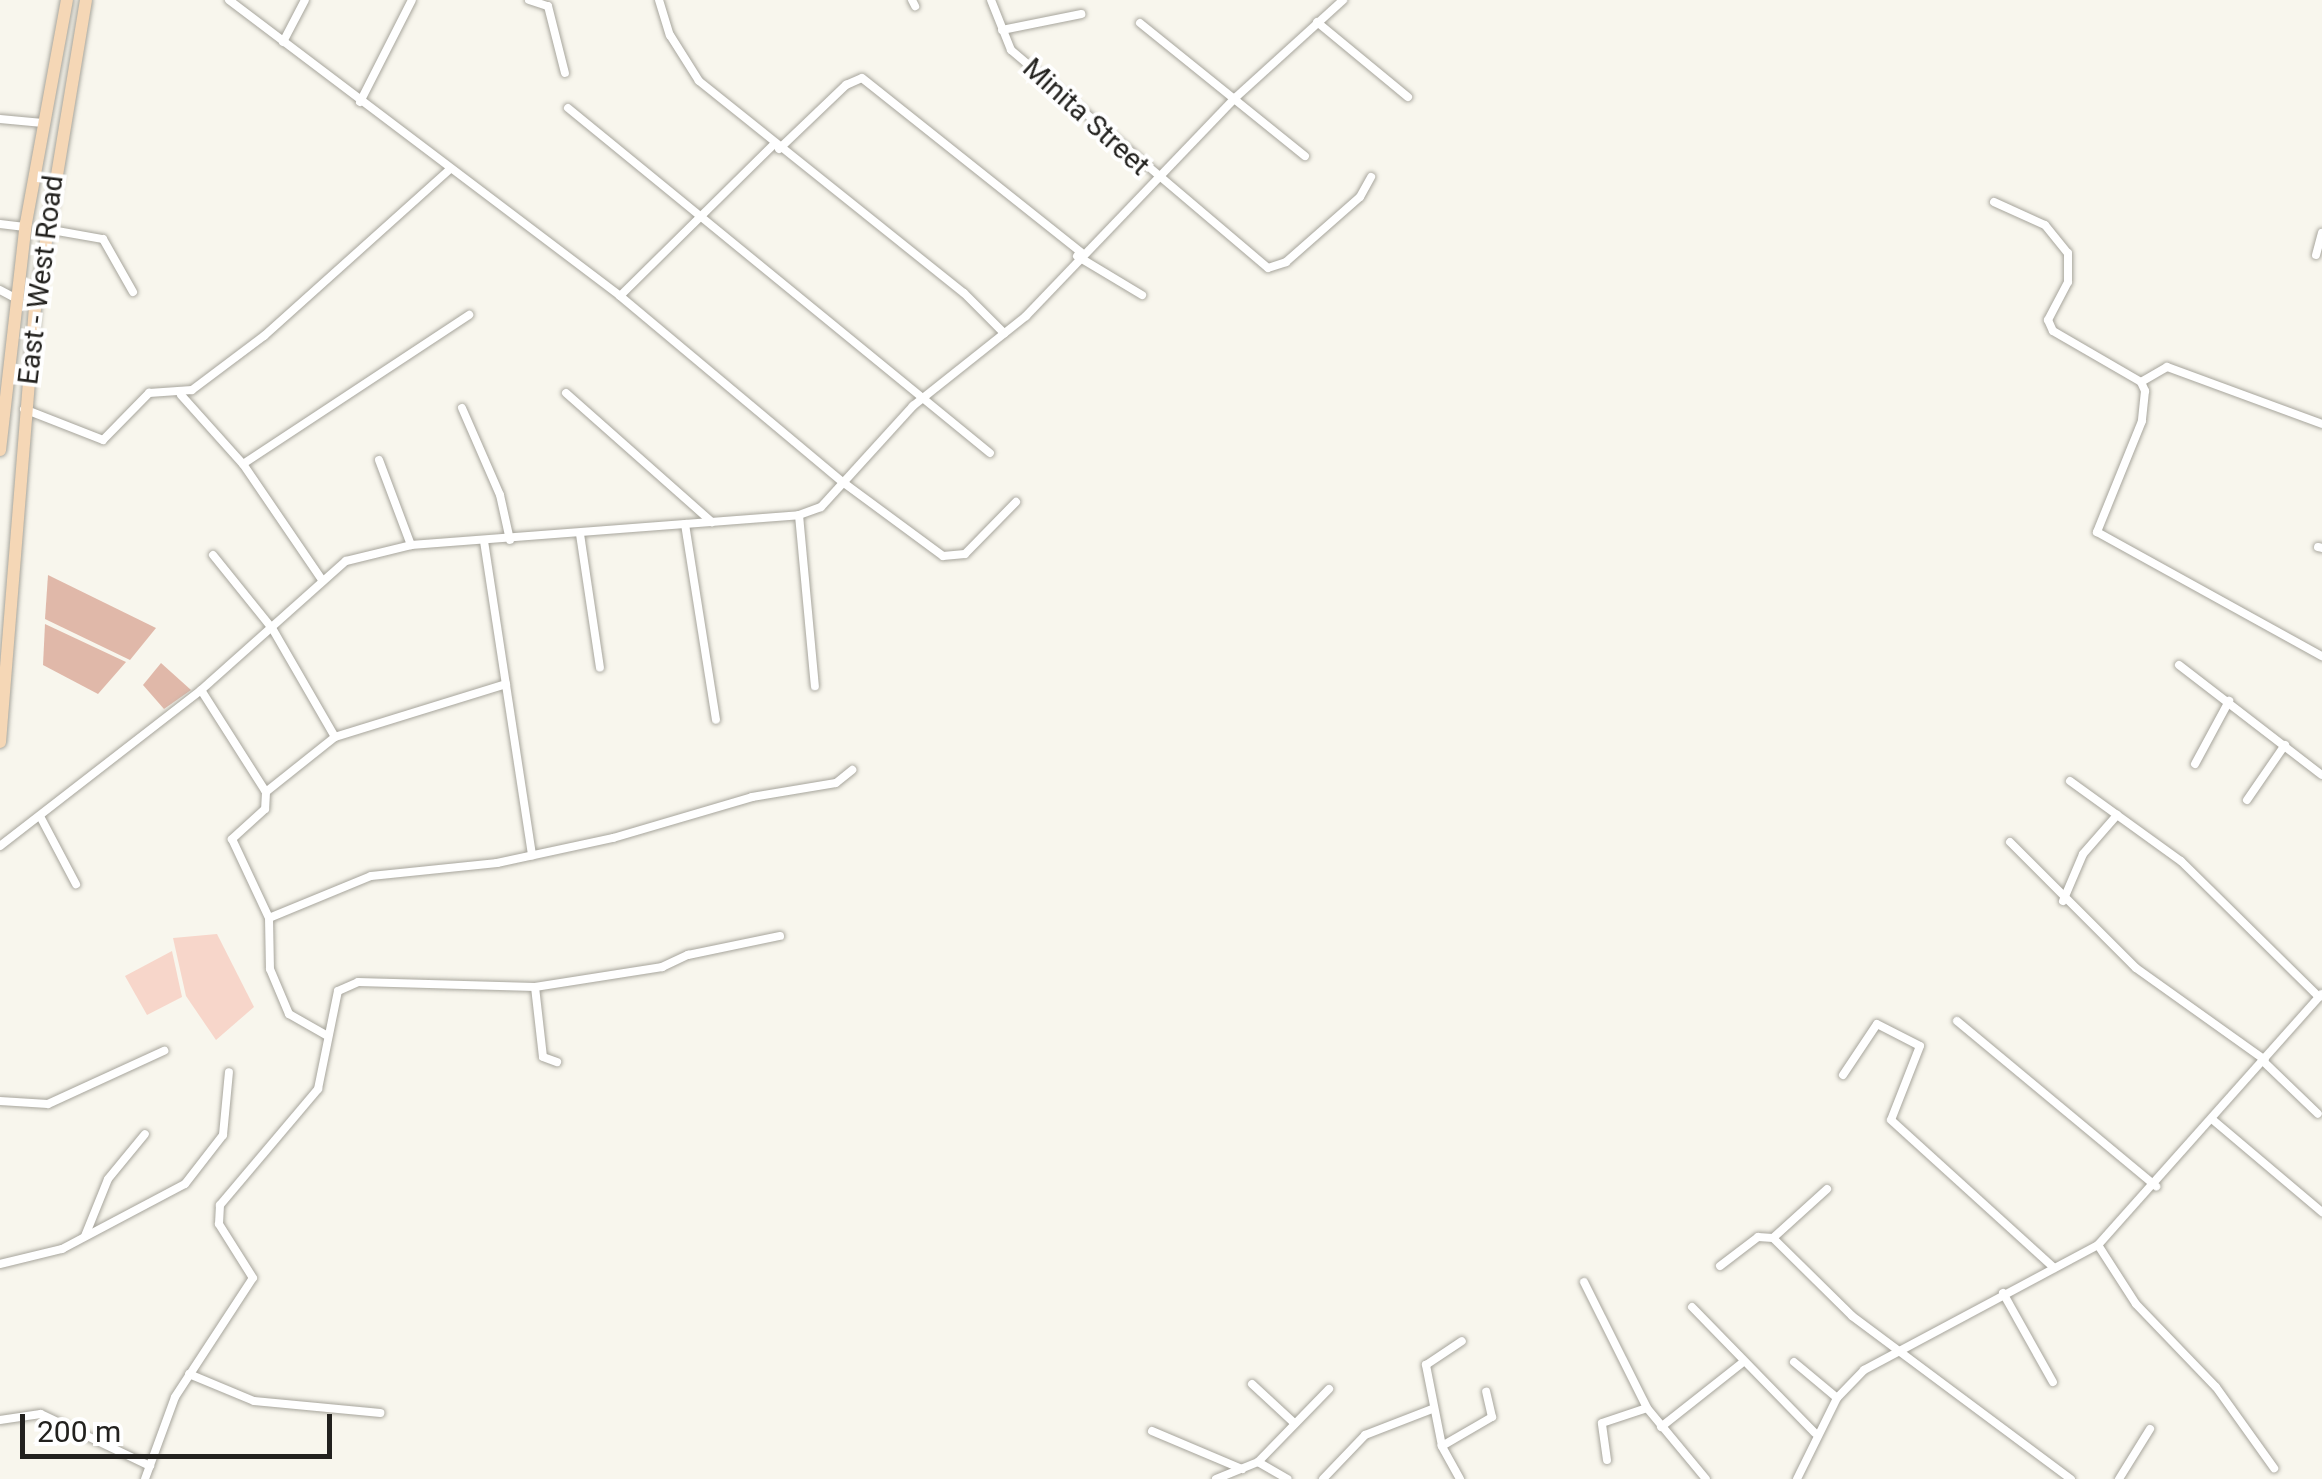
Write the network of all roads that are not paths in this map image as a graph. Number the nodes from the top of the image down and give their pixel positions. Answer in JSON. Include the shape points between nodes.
{"nodes":[{"id":1,"x":66,"y":0,"type":"edge"},
{"id":2,"x":86,"y":0,"type":"edge"},
{"id":3,"x":229,"y":0,"type":"edge"},
{"id":4,"x":305,"y":0,"type":"edge"},
{"id":5,"x":412,"y":0,"type":"edge"},
{"id":6,"x":529,"y":0,"type":"edge"},
{"id":7,"x":659,"y":0,"type":"edge"},
{"id":8,"x":991,"y":0,"type":"edge"},
{"id":9,"x":1343,"y":0,"type":"edge"},
{"id":10,"x":1081,"y":14,"type":"dead end"},
{"id":11,"x":1317,"y":22,"type":"junction"},
{"id":12,"x":1140,"y":23,"type":"dead end"},
{"id":13,"x":1002,"y":30,"type":"junction"},
{"id":14,"x":283,"y":42,"type":"junction"},
{"id":15,"x":565,"y":73,"type":"dead end"},
{"id":16,"x":1408,"y":97,"type":"dead end"},
{"id":17,"x":1234,"y":98,"type":"junction"},
{"id":18,"x":360,"y":102,"type":"junction"},
{"id":19,"x":568,"y":108,"type":"dead end"},
{"id":20,"x":0,"y":118,"type":"edge"},
{"id":21,"x":43,"y":123,"type":"junction"},
{"id":22,"x":777,"y":146,"type":"junction"},
{"id":23,"x":1304,"y":156,"type":"dead end"},
{"id":24,"x":451,"y":168,"type":"junction"},
{"id":25,"x":1371,"y":177,"type":"dead end"},
{"id":26,"x":1157,"y":180,"type":"junction"},
{"id":27,"x":1994,"y":202,"type":"dead end"},
{"id":28,"x":701,"y":222,"type":"junction"},
{"id":29,"x":0,"y":224,"type":"edge"},
{"id":30,"x":25,"y":227,"type":"junction"},
{"id":31,"x":46,"y":229,"type":"junction"},
{"id":32,"x":2322,"y":233,"type":"edge"},
{"id":33,"x":1079,"y":254,"type":"junction"},
{"id":34,"x":2316,"y":255,"type":"dead end"},
{"id":35,"x":0,"y":290,"type":"edge"},
{"id":36,"x":133,"y":292,"type":"dead end"},
{"id":37,"x":1142,"y":295,"type":"dead end"},
{"id":38,"x":620,"y":296,"type":"junction"},
{"id":39,"x":15,"y":298,"type":"junction"},
{"id":40,"x":469,"y":314,"type":"dead end"},
{"id":41,"x":1004,"y":334,"type":"junction"},
{"id":42,"x":2141,"y":382,"type":"junction"},
{"id":43,"x":566,"y":393,"type":"dead end"},
{"id":44,"x":182,"y":395,"type":"junction"},
{"id":45,"x":923,"y":398,"type":"junction"},
{"id":46,"x":462,"y":408,"type":"dead end"},
{"id":47,"x":1,"y":409,"type":"edge"},
{"id":48,"x":24,"y":410,"type":"junction"},
{"id":49,"x":2322,"y":424,"type":"edge"},
{"id":50,"x":0,"y":450,"type":"edge"},
{"id":51,"x":990,"y":452,"type":"dead end"},
{"id":52,"x":379,"y":460,"type":"dead end"},
{"id":53,"x":244,"y":464,"type":"junction"},
{"id":54,"x":844,"y":483,"type":"junction"},
{"id":55,"x":1016,"y":502,"type":"dead end"},
{"id":56,"x":799,"y":515,"type":"junction"},
{"id":57,"x":712,"y":522,"type":"junction"},
{"id":58,"x":685,"y":524,"type":"junction"},
{"id":59,"x":580,"y":534,"type":"junction"},
{"id":60,"x":510,"y":540,"type":"junction"},
{"id":61,"x":484,"y":541,"type":"junction"},
{"id":62,"x":411,"y":545,"type":"junction"},
{"id":63,"x":213,"y":555,"type":"dead end"},
{"id":64,"x":322,"y":580,"type":"junction"},
{"id":65,"x":272,"y":628,"type":"junction"},
{"id":66,"x":2322,"y":656,"type":"edge"},
{"id":67,"x":2179,"y":665,"type":"dead end"},
{"id":68,"x":600,"y":668,"type":"dead end"},
{"id":69,"x":506,"y":684,"type":"junction"},
{"id":70,"x":815,"y":686,"type":"dead end"},
{"id":71,"x":201,"y":690,"type":"junction"},
{"id":72,"x":2230,"y":701,"type":"junction"},
{"id":73,"x":716,"y":720,"type":"dead end"},
{"id":74,"x":335,"y":737,"type":"junction"},
{"id":75,"x":0,"y":742,"type":"edge"},
{"id":76,"x":2285,"y":745,"type":"junction"},
{"id":77,"x":2195,"y":764,"type":"dead end"},
{"id":78,"x":852,"y":770,"type":"dead end"},
{"id":79,"x":2322,"y":774,"type":"edge"},
{"id":80,"x":2070,"y":780,"type":"dead end"},
{"id":81,"x":266,"y":792,"type":"junction"},
{"id":82,"x":2247,"y":800,"type":"dead end"},
{"id":83,"x":2117,"y":815,"type":"junction"},
{"id":84,"x":41,"y":818,"type":"junction"},
{"id":85,"x":2010,"y":842,"type":"dead end"},
{"id":86,"x":0,"y":846,"type":"edge"},
{"id":87,"x":532,"y":854,"type":"junction"},
{"id":88,"x":76,"y":884,"type":"dead end"},
{"id":89,"x":2063,"y":901,"type":"junction"},
{"id":90,"x":269,"y":918,"type":"junction"},
{"id":91,"x":780,"y":936,"type":"dead end"},
{"id":92,"x":535,"y":986,"type":"junction"},
{"id":93,"x":2320,"y":996,"type":"edge"},
{"id":94,"x":1956,"y":1021,"type":"dead end"},
{"id":95,"x":326,"y":1035,"type":"junction"},
{"id":96,"x":164,"y":1051,"type":"dead end"},
{"id":97,"x":2264,"y":1060,"type":"junction"},
{"id":98,"x":556,"y":1062,"type":"dead end"},
{"id":99,"x":230,"y":1072,"type":"dead end"},
{"id":100,"x":1843,"y":1075,"type":"dead end"},
{"id":101,"x":0,"y":1101,"type":"edge"},
{"id":102,"x":2318,"y":1114,"type":"dead end"},
{"id":103,"x":2213,"y":1120,"type":"junction"},
{"id":104,"x":145,"y":1134,"type":"dead end"},
{"id":105,"x":2156,"y":1186,"type":"junction"},
{"id":106,"x":1827,"y":1189,"type":"dead end"},
{"id":107,"x":2322,"y":1212,"type":"edge"},
{"id":108,"x":85,"y":1236,"type":"junction"},
{"id":109,"x":1773,"y":1238,"type":"junction"},
{"id":110,"x":2098,"y":1245,"type":"junction"},
{"id":111,"x":0,"y":1264,"type":"edge"},
{"id":112,"x":1720,"y":1266,"type":"dead end"},
{"id":113,"x":2054,"y":1268,"type":"junction"},
{"id":114,"x":1584,"y":1282,"type":"dead end"},
{"id":115,"x":2003,"y":1294,"type":"junction"},
{"id":116,"x":1692,"y":1307,"type":"dead end"},
{"id":117,"x":1462,"y":1341,"type":"dead end"},
{"id":118,"x":1898,"y":1348,"type":"junction"},
{"id":119,"x":1794,"y":1362,"type":"dead end"},
{"id":120,"x":1742,"y":1363,"type":"junction"},
{"id":121,"x":189,"y":1374,"type":"junction"},
{"id":122,"x":2054,"y":1382,"type":"dead end"},
{"id":123,"x":1252,"y":1384,"type":"dead end"},
{"id":124,"x":1329,"y":1389,"type":"dead end"},
{"id":125,"x":1486,"y":1392,"type":"dead end"},
{"id":126,"x":1837,"y":1398,"type":"junction"},
{"id":127,"x":1647,"y":1408,"type":"junction"},
{"id":128,"x":1432,"y":1409,"type":"junction"},
{"id":129,"x":380,"y":1413,"type":"dead end"},
{"id":130,"x":0,"y":1420,"type":"edge"},
{"id":131,"x":1293,"y":1422,"type":"junction"},
{"id":132,"x":1661,"y":1427,"type":"junction"},
{"id":133,"x":2150,"y":1429,"type":"dead end"},
{"id":134,"x":1152,"y":1431,"type":"dead end"},
{"id":135,"x":1815,"y":1433,"type":"junction"},
{"id":136,"x":1442,"y":1446,"type":"junction"},
{"id":137,"x":1607,"y":1460,"type":"dead end"},
{"id":138,"x":1258,"y":1462,"type":"junction"},
{"id":139,"x":150,"y":1466,"type":"junction"},
{"id":140,"x":2274,"y":1468,"type":"dead end"},
{"id":141,"x":1242,"y":1469,"type":"junction"},
{"id":142,"x":145,"y":1479,"type":"edge"},
{"id":143,"x":1216,"y":1479,"type":"edge"},
{"id":144,"x":1287,"y":1479,"type":"edge"},
{"id":145,"x":1323,"y":1479,"type":"edge"},
{"id":146,"x":1460,"y":1479,"type":"edge"},
{"id":147,"x":1706,"y":1479,"type":"edge"},
{"id":148,"x":1796,"y":1479,"type":"edge"},
{"id":149,"x":2070,"y":1479,"type":"edge"},
{"id":150,"x":2119,"y":1479,"type":"edge"}],
"edges":[{"from":1,"to":21,"type":"main road","name":"East - West Road"},
{"from":2,"to":31,"type":"main road","name":"East - West Road"},
{"from":3,"to":14,"type":"street"},
{"from":4,"to":14,"type":"street"},
{"from":5,"to":18,"type":"street"},
{"from":6,"to":15,"type":"street","via":[[548,6],[553,16]]},
{"from":7,"to":22,"type":"street","via":[[670,35],[700,80]]},
{"from":8,"to":13,"type":"street","name":"Minita Street"},
{"from":9,"to":11,"type":"street"},
{"from":10,"to":13,"type":"street"},
{"from":11,"to":16,"type":"street"},
{"from":11,"to":17,"type":"street"},
{"from":12,"to":17,"type":"street"},
{"from":13,"to":26,"type":"street","name":"Minita Street","via":[[1012,50]]},
{"from":14,"to":18,"type":"street"},
{"from":17,"to":23,"type":"street"},
{"from":17,"to":26,"type":"street"},
{"from":18,"to":24,"type":"street"},
{"from":19,"to":28,"type":"street"},
{"from":20,"to":21,"type":"street"},
{"from":21,"to":30,"type":"main road","name":"East - West Road"},
{"from":22,"to":28,"type":"street"},
{"from":22,"to":33,"type":"street","via":[[862,78]]},
{"from":22,"to":41,"type":"street","via":[[964,293]]},
{"from":24,"to":38,"type":"street"},
{"from":24,"to":44,"type":"street","via":[[264,336]]},
{"from":25,"to":26,"type":"street","name":"Minita Street","via":[[1345,210],[1286,262],[1268,268]]},
{"from":26,"to":33,"type":"street"},
{"from":27,"to":42,"type":"street","via":[[2045,225],[2068,254],[2068,282],[2048,320],[2053,330]]},
{"from":28,"to":38,"type":"street"},
{"from":28,"to":45,"type":"street"},
{"from":29,"to":30,"type":"street"},
{"from":30,"to":39,"type":"main road","name":"East - West Road"},
{"from":31,"to":36,"type":"street","via":[[103,239]]},
{"from":31,"to":48,"type":"main road","name":"East - West Road"},
{"from":32,"to":34,"type":"street"},
{"from":33,"to":37,"type":"street"},
{"from":33,"to":41,"type":"street"},
{"from":35,"to":39,"type":"street"},
{"from":38,"to":54,"type":"street"},
{"from":39,"to":47,"type":"main road","name":"East - West Road"},
{"from":40,"to":53,"type":"street"},
{"from":41,"to":45,"type":"street"},
{"from":42,"to":49,"type":"street","via":[[2167,367]]},
{"from":42,"to":66,"type":"street","via":[[2142,420],[2097,532]]},
{"from":43,"to":57,"type":"street"},
{"from":44,"to":48,"type":"street","via":[[141,398],[103,440]]},
{"from":44,"to":53,"type":"street"},
{"from":45,"to":51,"type":"street"},
{"from":45,"to":54,"type":"street"},
{"from":46,"to":60,"type":"street","via":[[500,495]]},
{"from":47,"to":50,"type":"main road","name":"East - West Road"},
{"from":48,"to":75,"type":"main road","name":"East - West Road"},
{"from":52,"to":62,"type":"street"},
{"from":53,"to":64,"type":"street"},
{"from":54,"to":55,"type":"street","via":[[954,559]]},
{"from":54,"to":56,"type":"street","via":[[821,507]]},
{"from":56,"to":57,"type":"street"},
{"from":56,"to":70,"type":"street"},
{"from":57,"to":58,"type":"street"},
{"from":58,"to":59,"type":"street"},
{"from":58,"to":73,"type":"street"},
{"from":59,"to":60,"type":"street"},
{"from":59,"to":68,"type":"street"},
{"from":60,"to":61,"type":"street"},
{"from":61,"to":62,"type":"street"},
{"from":61,"to":69,"type":"street"},
{"from":62,"to":64,"type":"street","via":[[346,562]]},
{"from":63,"to":65,"type":"street"},
{"from":64,"to":65,"type":"street"},
{"from":65,"to":71,"type":"street"},
{"from":65,"to":74,"type":"street"},
{"from":67,"to":72,"type":"street"},
{"from":69,"to":74,"type":"street"},
{"from":69,"to":87,"type":"street"},
{"from":71,"to":81,"type":"street"},
{"from":71,"to":84,"type":"street"},
{"from":72,"to":76,"type":"street"},
{"from":72,"to":77,"type":"street"},
{"from":74,"to":81,"type":"street"},
{"from":76,"to":79,"type":"street"},
{"from":76,"to":82,"type":"street"},
{"from":78,"to":87,"type":"street","via":[[836,783],[752,797]]},
{"from":80,"to":83,"type":"street"},
{"from":81,"to":90,"type":"street","via":[[264,809],[232,838]]},
{"from":83,"to":89,"type":"street","via":[[2082,854]]},
{"from":83,"to":93,"type":"street","via":[[2204,881]]},
{"from":84,"to":86,"type":"street"},
{"from":84,"to":88,"type":"street"},
{"from":85,"to":89,"type":"street"},
{"from":87,"to":90,"type":"street","via":[[371,876]]},
{"from":89,"to":97,"type":"street","via":[[2136,968]]},
{"from":90,"to":95,"type":"street","via":[[270,969],[284,1007]]},
{"from":91,"to":92,"type":"street","via":[[662,967]]},
{"from":92,"to":95,"type":"street","via":[[358,982],[338,991]]},
{"from":92,"to":98,"type":"street","via":[[544,1057]]},
{"from":93,"to":97,"type":"street"},
{"from":94,"to":105,"type":"street"},
{"from":95,"to":121,"type":"street","via":[[326,1071],[318,1089],[220,1205],[219,1224],[253,1278]]},
{"from":96,"to":101,"type":"street","via":[[48,1104]]},
{"from":97,"to":102,"type":"street"},
{"from":97,"to":103,"type":"street"},
{"from":99,"to":108,"type":"street","via":[[223,1135],[185,1184]]},
{"from":100,"to":113,"type":"street","via":[[1877,1024],[1920,1046],[1891,1120]]},
{"from":103,"to":105,"type":"street"},
{"from":103,"to":107,"type":"street"},
{"from":104,"to":108,"type":"street","via":[[108,1180]]},
{"from":105,"to":110,"type":"street"},
{"from":106,"to":109,"type":"street"},
{"from":108,"to":111,"type":"street","via":[[40,1257]]},
{"from":109,"to":112,"type":"street","via":[[1758,1237]]},
{"from":109,"to":118,"type":"street","via":[[1852,1316]]},
{"from":110,"to":113,"type":"street"},
{"from":110,"to":140,"type":"street","via":[[2136,1304],[2216,1387]]},
{"from":113,"to":115,"type":"street"},
{"from":114,"to":127,"type":"street"},
{"from":115,"to":118,"type":"street"},
{"from":115,"to":122,"type":"street"},
{"from":116,"to":120,"type":"street"},
{"from":117,"to":128,"type":"street","via":[[1426,1365]]},
{"from":118,"to":126,"type":"street"},
{"from":118,"to":149,"type":"street"},
{"from":119,"to":126,"type":"street"},
{"from":120,"to":132,"type":"street"},
{"from":120,"to":135,"type":"street"},
{"from":121,"to":129,"type":"street","via":[[254,1401]]},
{"from":121,"to":139,"type":"street"},
{"from":123,"to":131,"type":"street"},
{"from":124,"to":131,"type":"street"},
{"from":125,"to":136,"type":"street","via":[[1492,1418]]},
{"from":126,"to":135,"type":"street"},
{"from":127,"to":132,"type":"street"},
{"from":127,"to":137,"type":"street","via":[[1602,1423]]},
{"from":128,"to":136,"type":"street"},
{"from":128,"to":145,"type":"street","via":[[1365,1435]]},
{"from":130,"to":139,"type":"street","via":[[42,1414]]},
{"from":131,"to":138,"type":"street"},
{"from":132,"to":147,"type":"street"},
{"from":133,"to":150,"type":"street"},
{"from":134,"to":141,"type":"street"},
{"from":135,"to":148,"type":"street"},
{"from":136,"to":146,"type":"street"},
{"from":138,"to":141,"type":"street"},
{"from":138,"to":144,"type":"street"},
{"from":139,"to":142,"type":"street"},
{"from":141,"to":143,"type":"street"}]}
